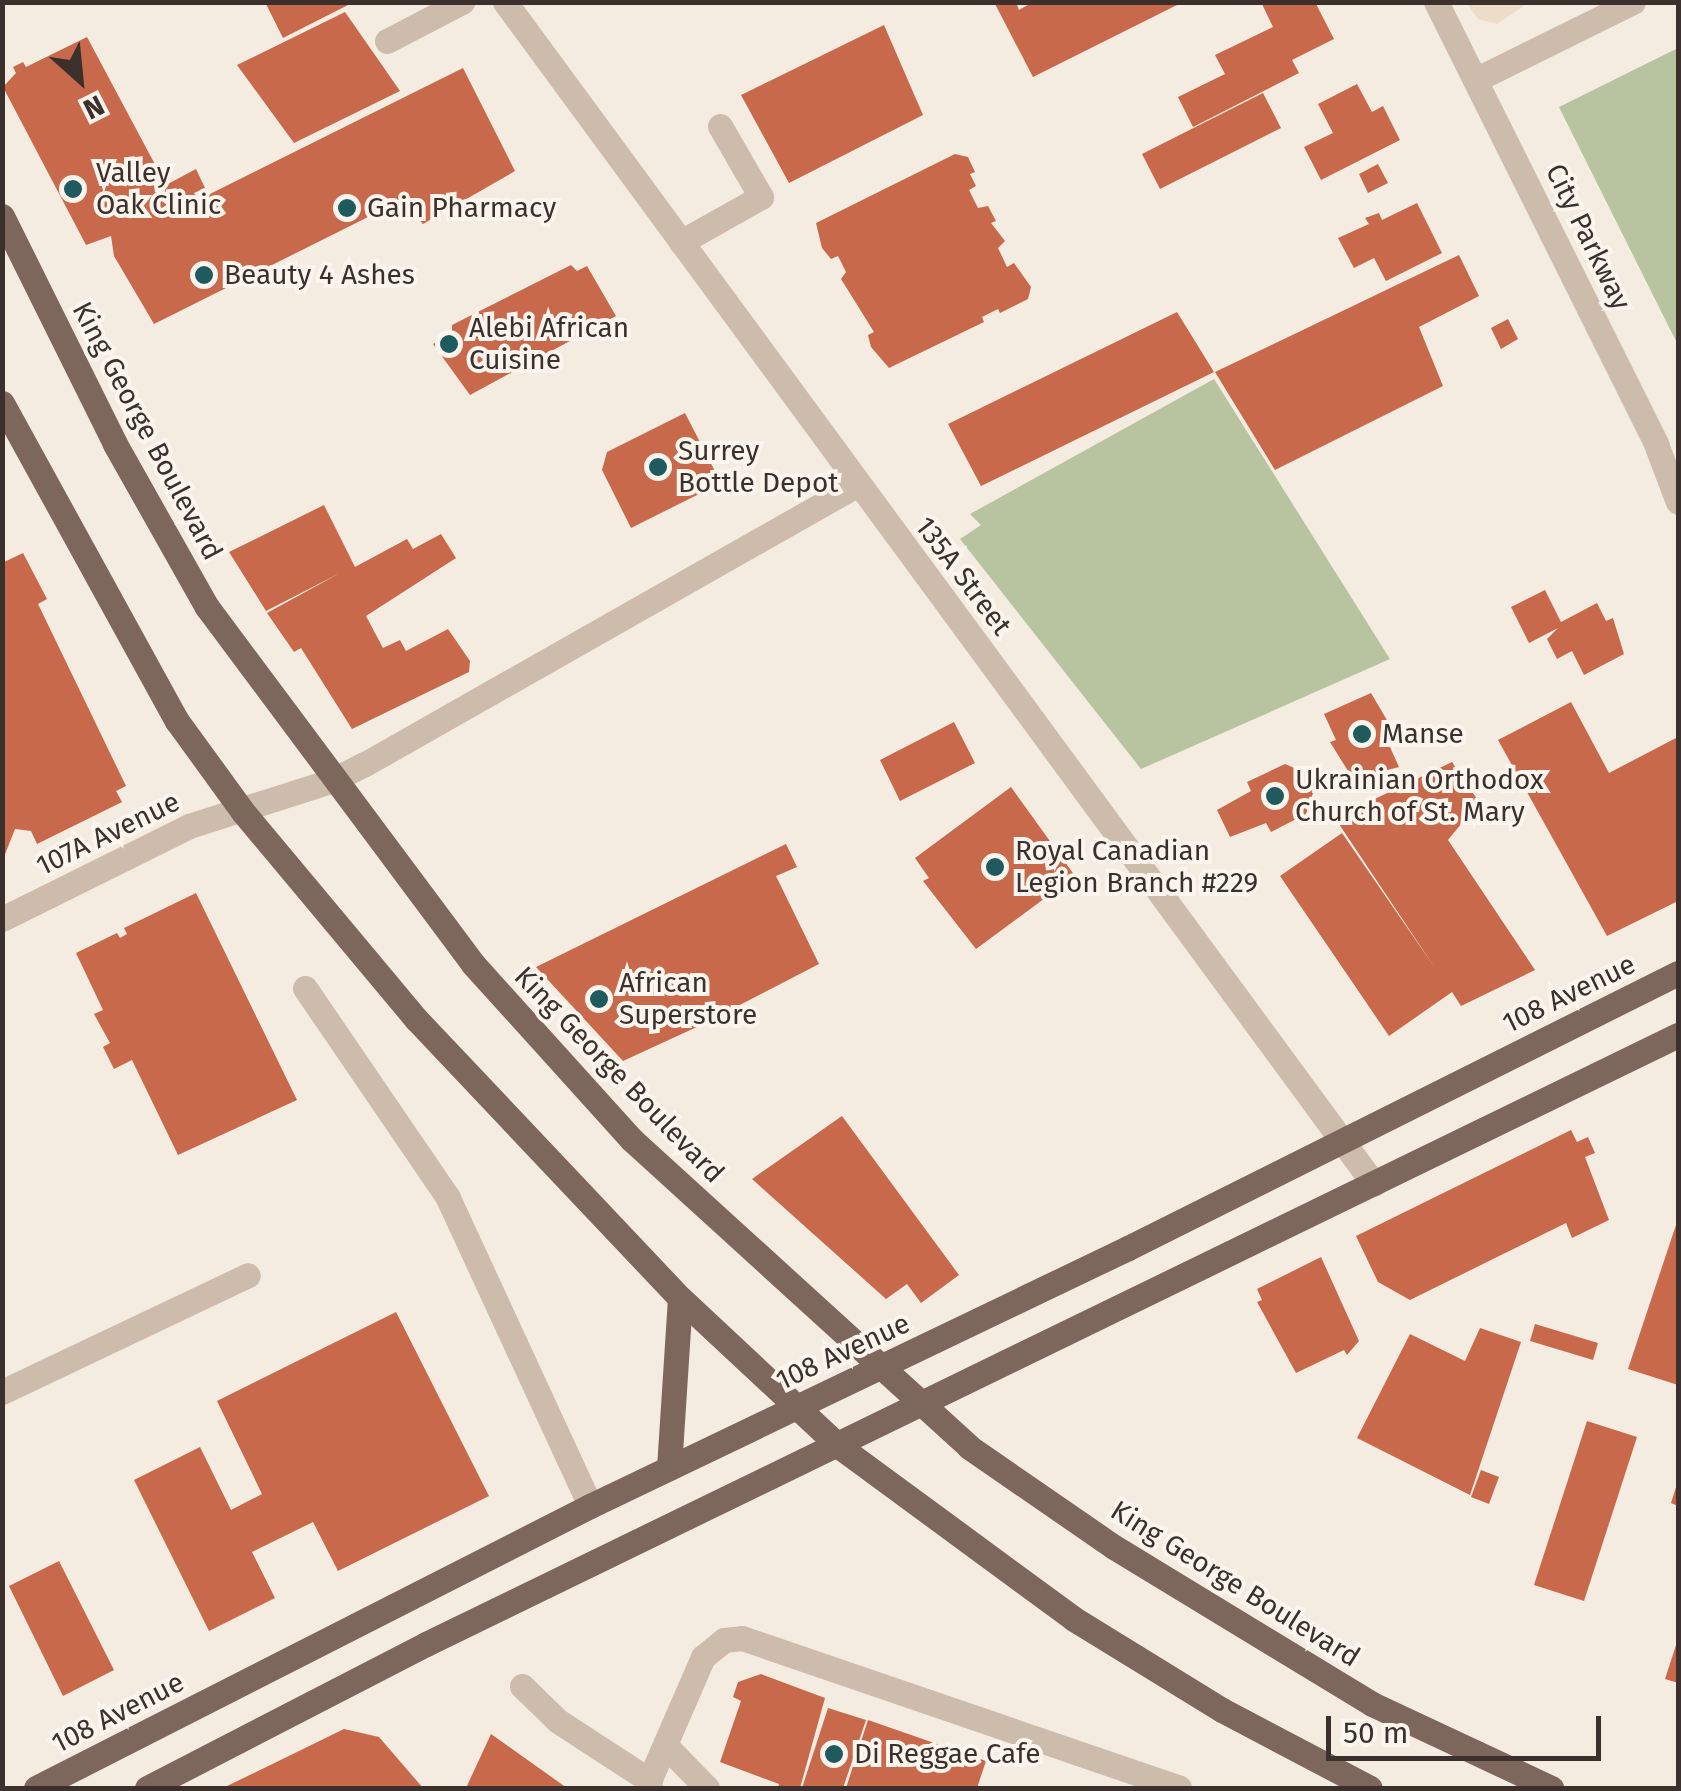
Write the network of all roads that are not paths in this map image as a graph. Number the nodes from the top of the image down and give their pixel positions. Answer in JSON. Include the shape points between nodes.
{"nodes":[{"id":1,"x":462,"y":2,"type":"edge"},
{"id":2,"x":505,"y":2,"type":"edge"},
{"id":3,"x":1436,"y":2,"type":"edge"},
{"id":4,"x":1632,"y":2,"type":"edge"},
{"id":5,"x":387,"y":41,"type":"dead end"},
{"id":6,"x":1476,"y":79,"type":"junction"},
{"id":7,"x":720,"y":126,"type":"dead end"},
{"id":8,"x":2,"y":216,"type":"edge"},
{"id":9,"x":681,"y":242,"type":"junction"},
{"id":10,"x":2,"y":403,"type":"edge"},
{"id":11,"x":858,"y":484,"type":"junction"},
{"id":12,"x":1678,"y":502,"type":"edge"},
{"id":13,"x":331,"y":781,"type":"junction"},
{"id":14,"x":243,"y":812,"type":"junction"},
{"id":15,"x":4,"y":916,"type":"edge"},
{"id":16,"x":1678,"y":973,"type":"edge"},
{"id":17,"x":305,"y":988,"type":"dead end"},
{"id":18,"x":1678,"y":1036,"type":"edge"},
{"id":19,"x":1343,"y":1139,"type":"junction"},
{"id":20,"x":1374,"y":1184,"type":"junction"},
{"id":21,"x":248,"y":1275,"type":"dead end"},
{"id":22,"x":680,"y":1298,"type":"junction"},
{"id":23,"x":878,"y":1370,"type":"junction"},
{"id":24,"x":2,"y":1392,"type":"edge"},
{"id":25,"x":798,"y":1407,"type":"junction"},
{"id":26,"x":919,"y":1408,"type":"junction"},
{"id":27,"x":840,"y":1447,"type":"junction"},
{"id":28,"x":668,"y":1468,"type":"junction"},
{"id":29,"x":590,"y":1506,"type":"junction"},
{"id":30,"x":522,"y":1686,"type":"dead end"},
{"id":31,"x":666,"y":1746,"type":"junction"},
{"id":32,"x":648,"y":1785,"type":"edge"},
{"id":33,"x":36,"y":1788,"type":"edge"},
{"id":34,"x":147,"y":1788,"type":"edge"},
{"id":35,"x":708,"y":1788,"type":"edge"},
{"id":36,"x":1180,"y":1788,"type":"edge"},
{"id":37,"x":1370,"y":1788,"type":"edge"},
{"id":38,"x":1551,"y":1788,"type":"edge"}],
"edges":[{"from":1,"to":5,"type":"street"},
{"from":2,"to":9,"type":"street","name":"135A Street"},
{"from":3,"to":6,"type":"street","name":"City Parkway"},
{"from":4,"to":6,"type":"street"},
{"from":6,"to":12,"type":"street","name":"City Parkway"},
{"from":7,"to":9,"type":"street","via":[[760,197]]},
{"from":8,"to":13,"type":"main road","name":"King George Boulevard","via":[[115,444],[206,607]]},
{"from":9,"to":11,"type":"street","name":"135A Street"},
{"from":10,"to":14,"type":"main road","via":[[177,720]]},
{"from":11,"to":13,"type":"street","name":"107A Avenue"},
{"from":11,"to":19,"type":"street","name":"135A Street"},
{"from":13,"to":14,"type":"street","name":"107A Avenue"},
{"from":13,"to":23,"type":"main road","name":"King George Boulevard","via":[[474,964],[631,1140]]},
{"from":14,"to":15,"type":"street","name":"107A Avenue","via":[[170,834]]},
{"from":14,"to":22,"type":"main road","via":[[417,1020]]},
{"from":16,"to":19,"type":"main road","name":"108 Avenue"},
{"from":17,"to":29,"type":"street","via":[[448,1198]]},
{"from":18,"to":20,"type":"main road"},
{"from":19,"to":20,"type":"street","name":"135A Street"},
{"from":19,"to":23,"type":"main road","name":"108 Avenue"},
{"from":20,"to":26,"type":"main road"},
{"from":21,"to":24,"type":"street"},
{"from":22,"to":25,"type":"main road"},
{"from":22,"to":28,"type":"main road"},
{"from":23,"to":25,"type":"main road","name":"108 Avenue"},
{"from":23,"to":26,"type":"main road","name":"King George Boulevard"},
{"from":25,"to":27,"type":"main road"},
{"from":25,"to":28,"type":"main road","name":"108 Avenue"},
{"from":26,"to":27,"type":"main road"},
{"from":26,"to":38,"type":"main road","name":"King George Boulevard","via":[[1114,1548],[1232,1621],[1372,1704]]},
{"from":27,"to":34,"type":"main road","via":[[426,1644]]},
{"from":27,"to":37,"type":"main road","via":[[1074,1619],[1222,1710]]},
{"from":28,"to":29,"type":"main road","name":"108 Avenue"},
{"from":29,"to":33,"type":"main road","name":"108 Avenue"},
{"from":30,"to":32,"type":"street","via":[[558,1722]]},
{"from":31,"to":32,"type":"street"},
{"from":31,"to":35,"type":"street"},
{"from":31,"to":36,"type":"street","via":[[712,1646],[758,1639]]}]}
